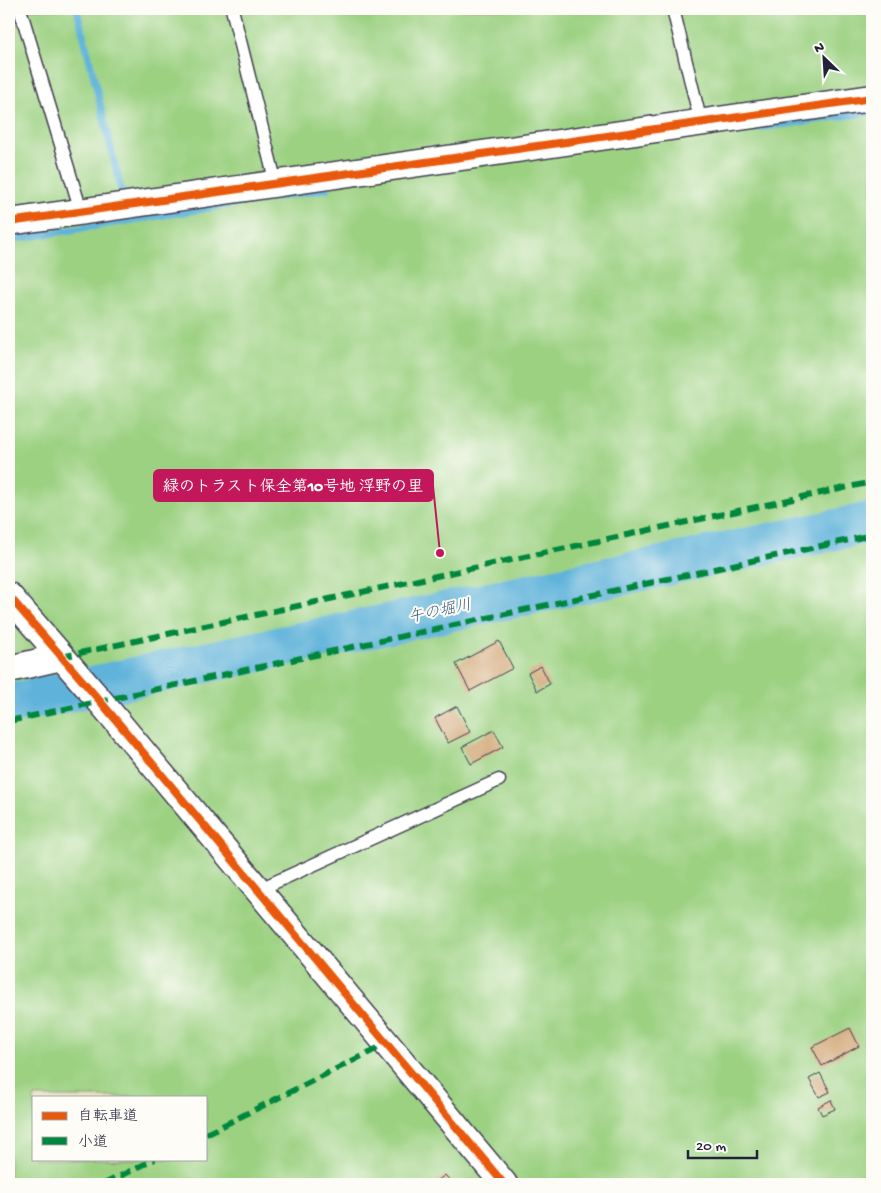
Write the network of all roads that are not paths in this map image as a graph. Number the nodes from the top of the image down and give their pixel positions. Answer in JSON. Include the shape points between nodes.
{"nodes":[{"id":1,"x":20,"y":9,"type":"edge"},
{"id":2,"x":232,"y":9,"type":"edge"},
{"id":3,"x":673,"y":9,"type":"edge"},
{"id":4,"x":872,"y":98,"type":"edge"},
{"id":5,"x":701,"y":123,"type":"junction"},
{"id":6,"x":276,"y":184,"type":"junction"},
{"id":7,"x":81,"y":211,"type":"junction"},
{"id":8,"x":9,"y":222,"type":"edge"},
{"id":9,"x":9,"y":596,"type":"edge"},
{"id":10,"x":66,"y":662,"type":"junction"},
{"id":11,"x":9,"y":669,"type":"edge"},
{"id":12,"x":499,"y":780,"type":"dead end"},
{"id":13,"x":258,"y":890,"type":"junction"},
{"id":14,"x":504,"y":1184,"type":"edge"}],
"edges":[{"from":1,"to":7,"type":"lane"},
{"from":2,"to":6,"type":"lane"},
{"from":3,"to":5,"type":"lane"},
{"from":4,"to":5,"type":"street"},
{"from":5,"to":6,"type":"street"},
{"from":6,"to":7,"type":"street"},
{"from":7,"to":8,"type":"street"},
{"from":9,"to":10,"type":"street"},
{"from":10,"to":11,"type":"street"},
{"from":10,"to":13,"type":"street"},
{"from":12,"to":13,"type":"lane"},
{"from":13,"to":14,"type":"street"}]}
